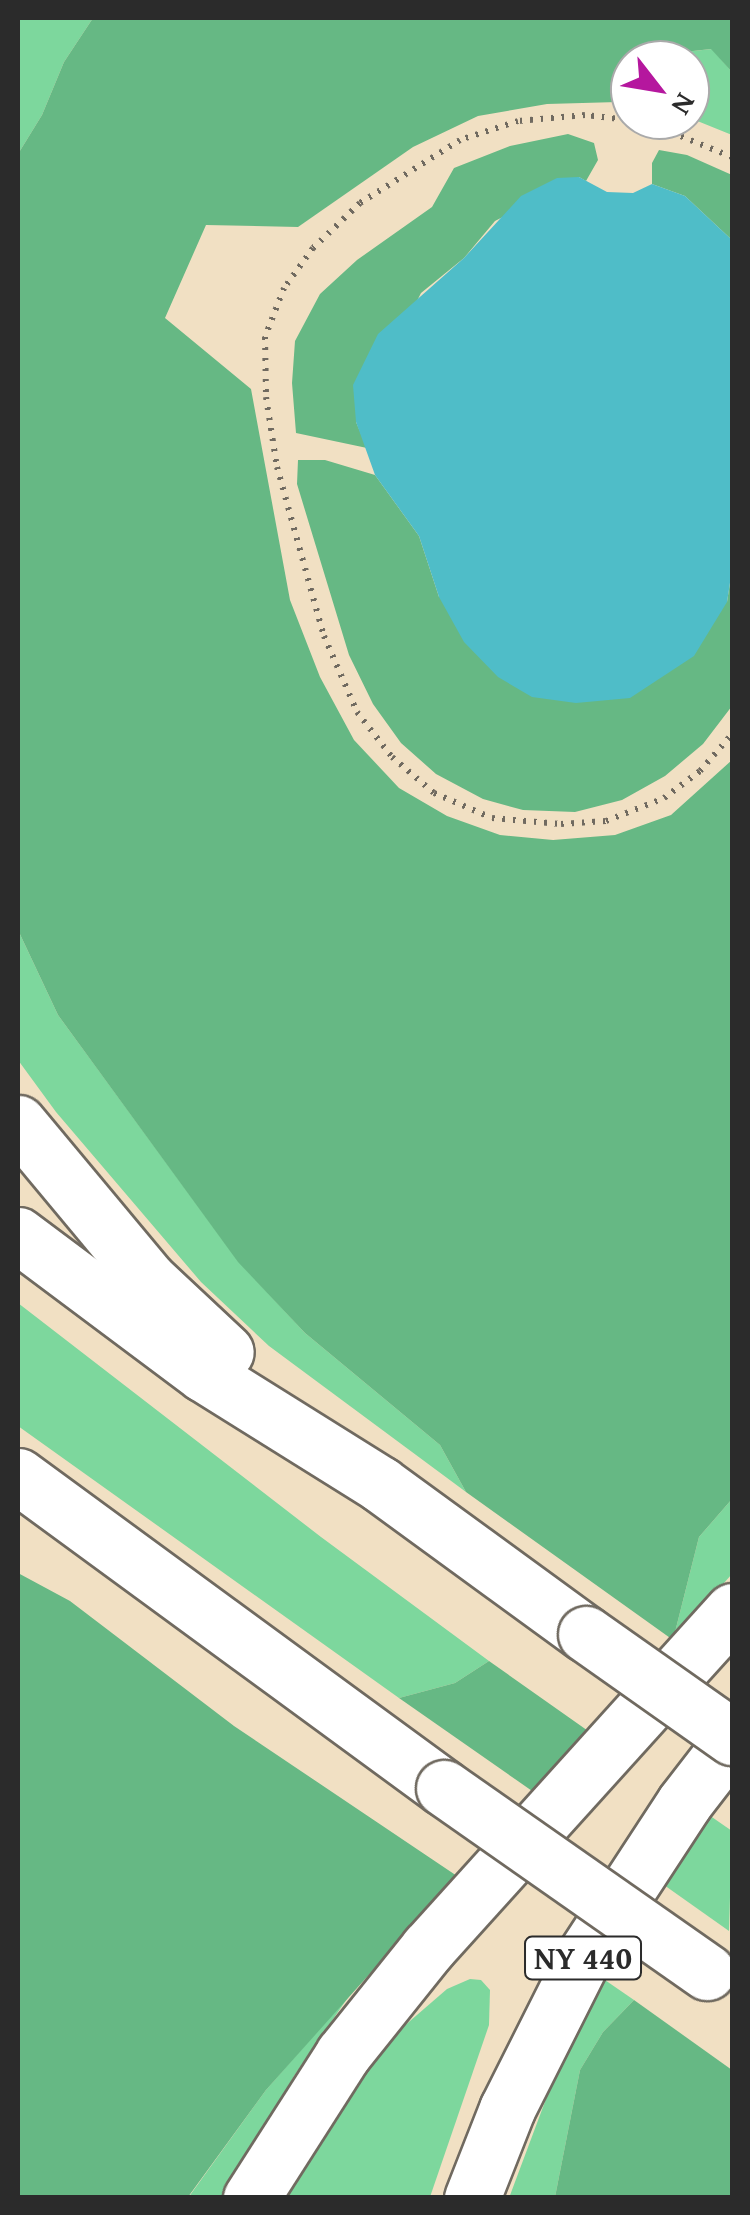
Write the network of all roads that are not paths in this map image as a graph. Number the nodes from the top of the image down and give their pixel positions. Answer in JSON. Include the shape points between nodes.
{"nodes":[{"id":1,"x":18,"y":1123,"type":"edge"},
{"id":2,"x":18,"y":1234,"type":"edge"},
{"id":3,"x":18,"y":1476,"type":"edge"},
{"id":4,"x":380,"y":1484,"type":"junction"},
{"id":5,"x":732,"y":1611,"type":"edge"},
{"id":6,"x":732,"y":1739,"type":"edge"},
{"id":7,"x":720,"y":1981,"type":"edge"},
{"id":8,"x":252,"y":2198,"type":"edge"},
{"id":9,"x":472,"y":2198,"type":"edge"}],
"edges":[{"from":1,"to":4,"type":"highway","via":[[149,1280]]},
{"from":2,"to":4,"type":"highway","via":[[204,1374]]},
{"from":3,"to":7,"type":"highway","bridge":true},
{"from":4,"to":6,"type":"highway","bridge":true},
{"from":5,"to":8,"type":"highway","via":[[428,1948],[343,2054]]},
{"from":6,"to":9,"type":"highway","number":"NY 440","via":[[584,1956],[507,2109]]}]}
